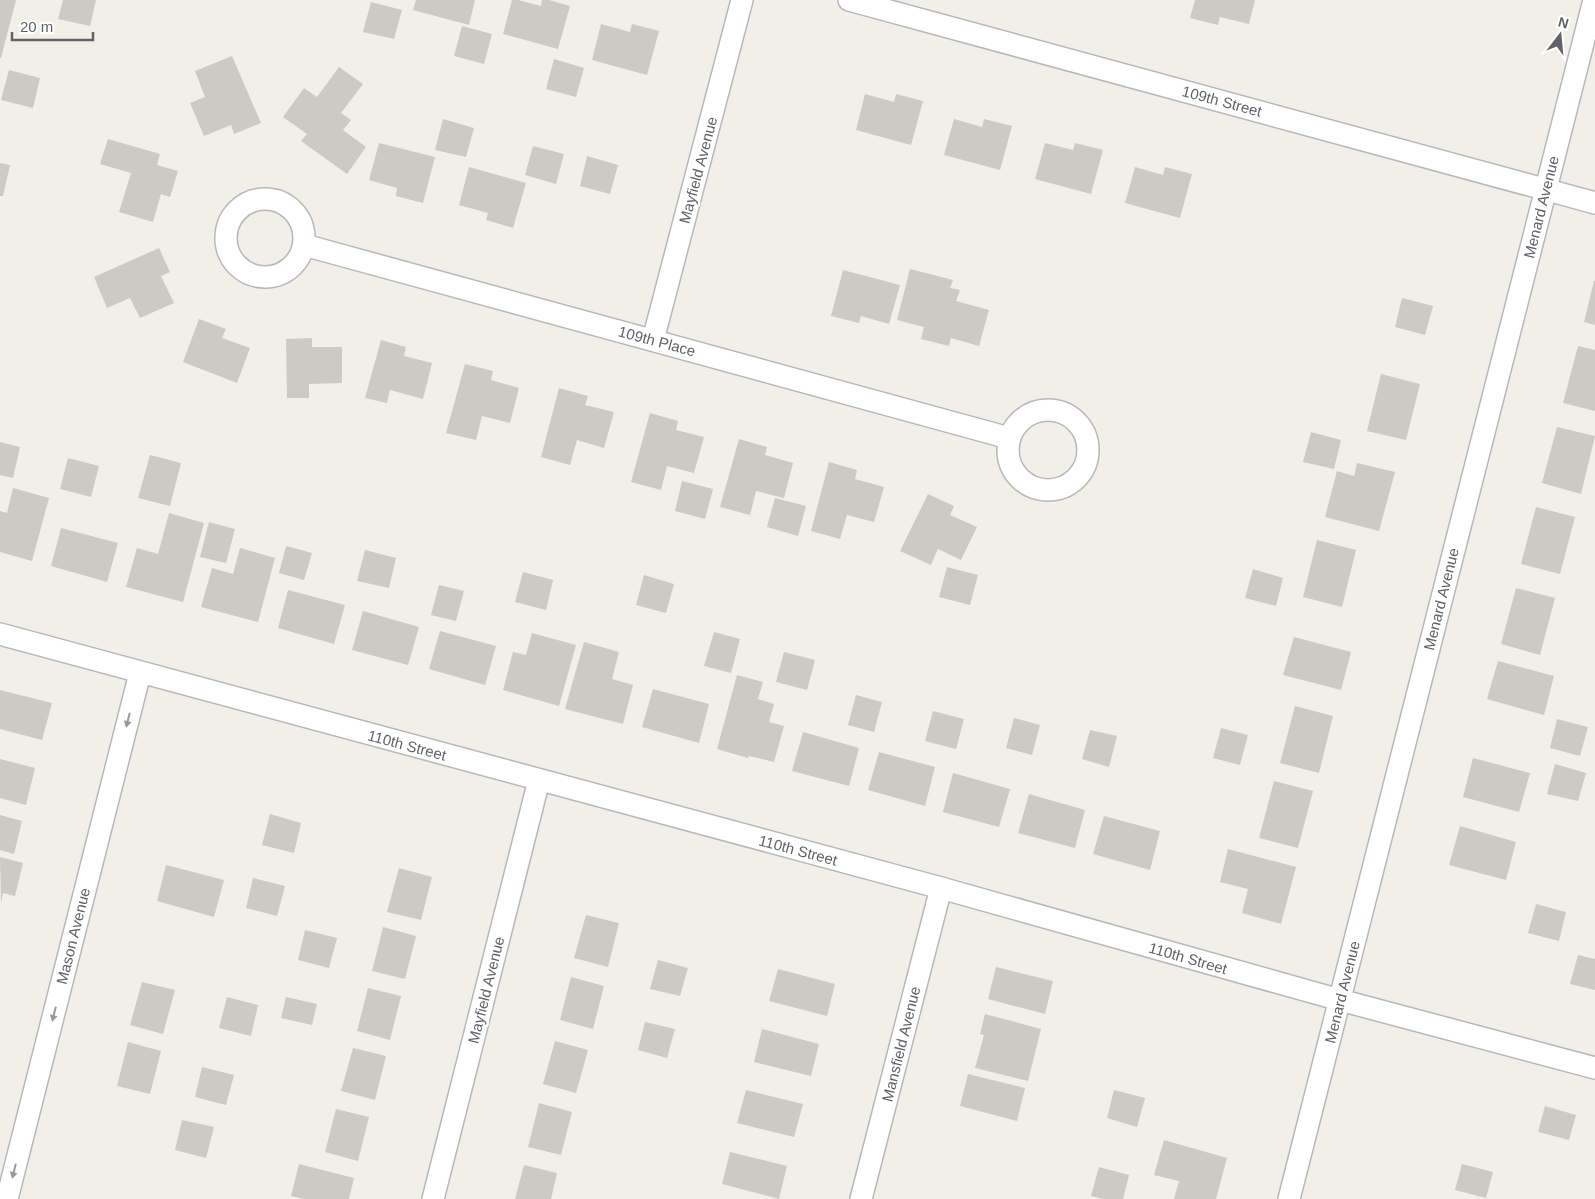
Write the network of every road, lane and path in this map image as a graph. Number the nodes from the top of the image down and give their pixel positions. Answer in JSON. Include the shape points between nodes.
{"nodes":[{"id":1,"x":742,"y":0,"type":"edge"},
{"id":2,"x":849,"y":0,"type":"edge"},
{"id":3,"x":1594,"y":0,"type":"edge"},
{"id":4,"x":1545,"y":189,"type":"junction"},
{"id":5,"x":1595,"y":203,"type":"edge"},
{"id":6,"x":304,"y":245,"type":"dead end"},
{"id":7,"x":653,"y":340,"type":"junction"},
{"id":8,"x":1009,"y":438,"type":"dead end"},
{"id":9,"x":0,"y":634,"type":"edge"},
{"id":10,"x":140,"y":673,"type":"junction"},
{"id":11,"x":539,"y":780,"type":"junction"},
{"id":12,"x":941,"y":888,"type":"junction"},
{"id":13,"x":1340,"y":1000,"type":"junction"},
{"id":14,"x":1595,"y":1068,"type":"edge"},
{"id":15,"x":7,"y":1199,"type":"edge"},
{"id":16,"x":433,"y":1199,"type":"edge"},
{"id":17,"x":861,"y":1199,"type":"edge"},
{"id":18,"x":1289,"y":1199,"type":"edge"}],
"edges":[{"from":1,"to":7,"type":"street","name":"Mayfield Avenue"},
{"from":2,"to":4,"type":"street","name":"109th Street"},
{"from":3,"to":4,"type":"street","name":"Menard Avenue"},
{"from":4,"to":5,"type":"street","name":"109th Street"},
{"from":4,"to":13,"type":"street","name":"Menard Avenue"},
{"from":6,"to":7,"type":"street","name":"109th Place"},
{"from":7,"to":8,"type":"street","name":"109th Place"},
{"from":9,"to":10,"type":"street","name":"110th Street"},
{"from":10,"to":11,"type":"street","name":"110th Street"},
{"from":10,"to":15,"type":"street","name":"Mason Avenue","one_way":true},
{"from":11,"to":12,"type":"street","name":"110th Street"},
{"from":11,"to":16,"type":"street","name":"Mayfield Avenue"},
{"from":12,"to":13,"type":"street","name":"110th Street"},
{"from":12,"to":17,"type":"street","name":"Mansfield Avenue"},
{"from":13,"to":14,"type":"street","name":"110th Street"},
{"from":13,"to":18,"type":"street","name":"Menard Avenue"}]}
